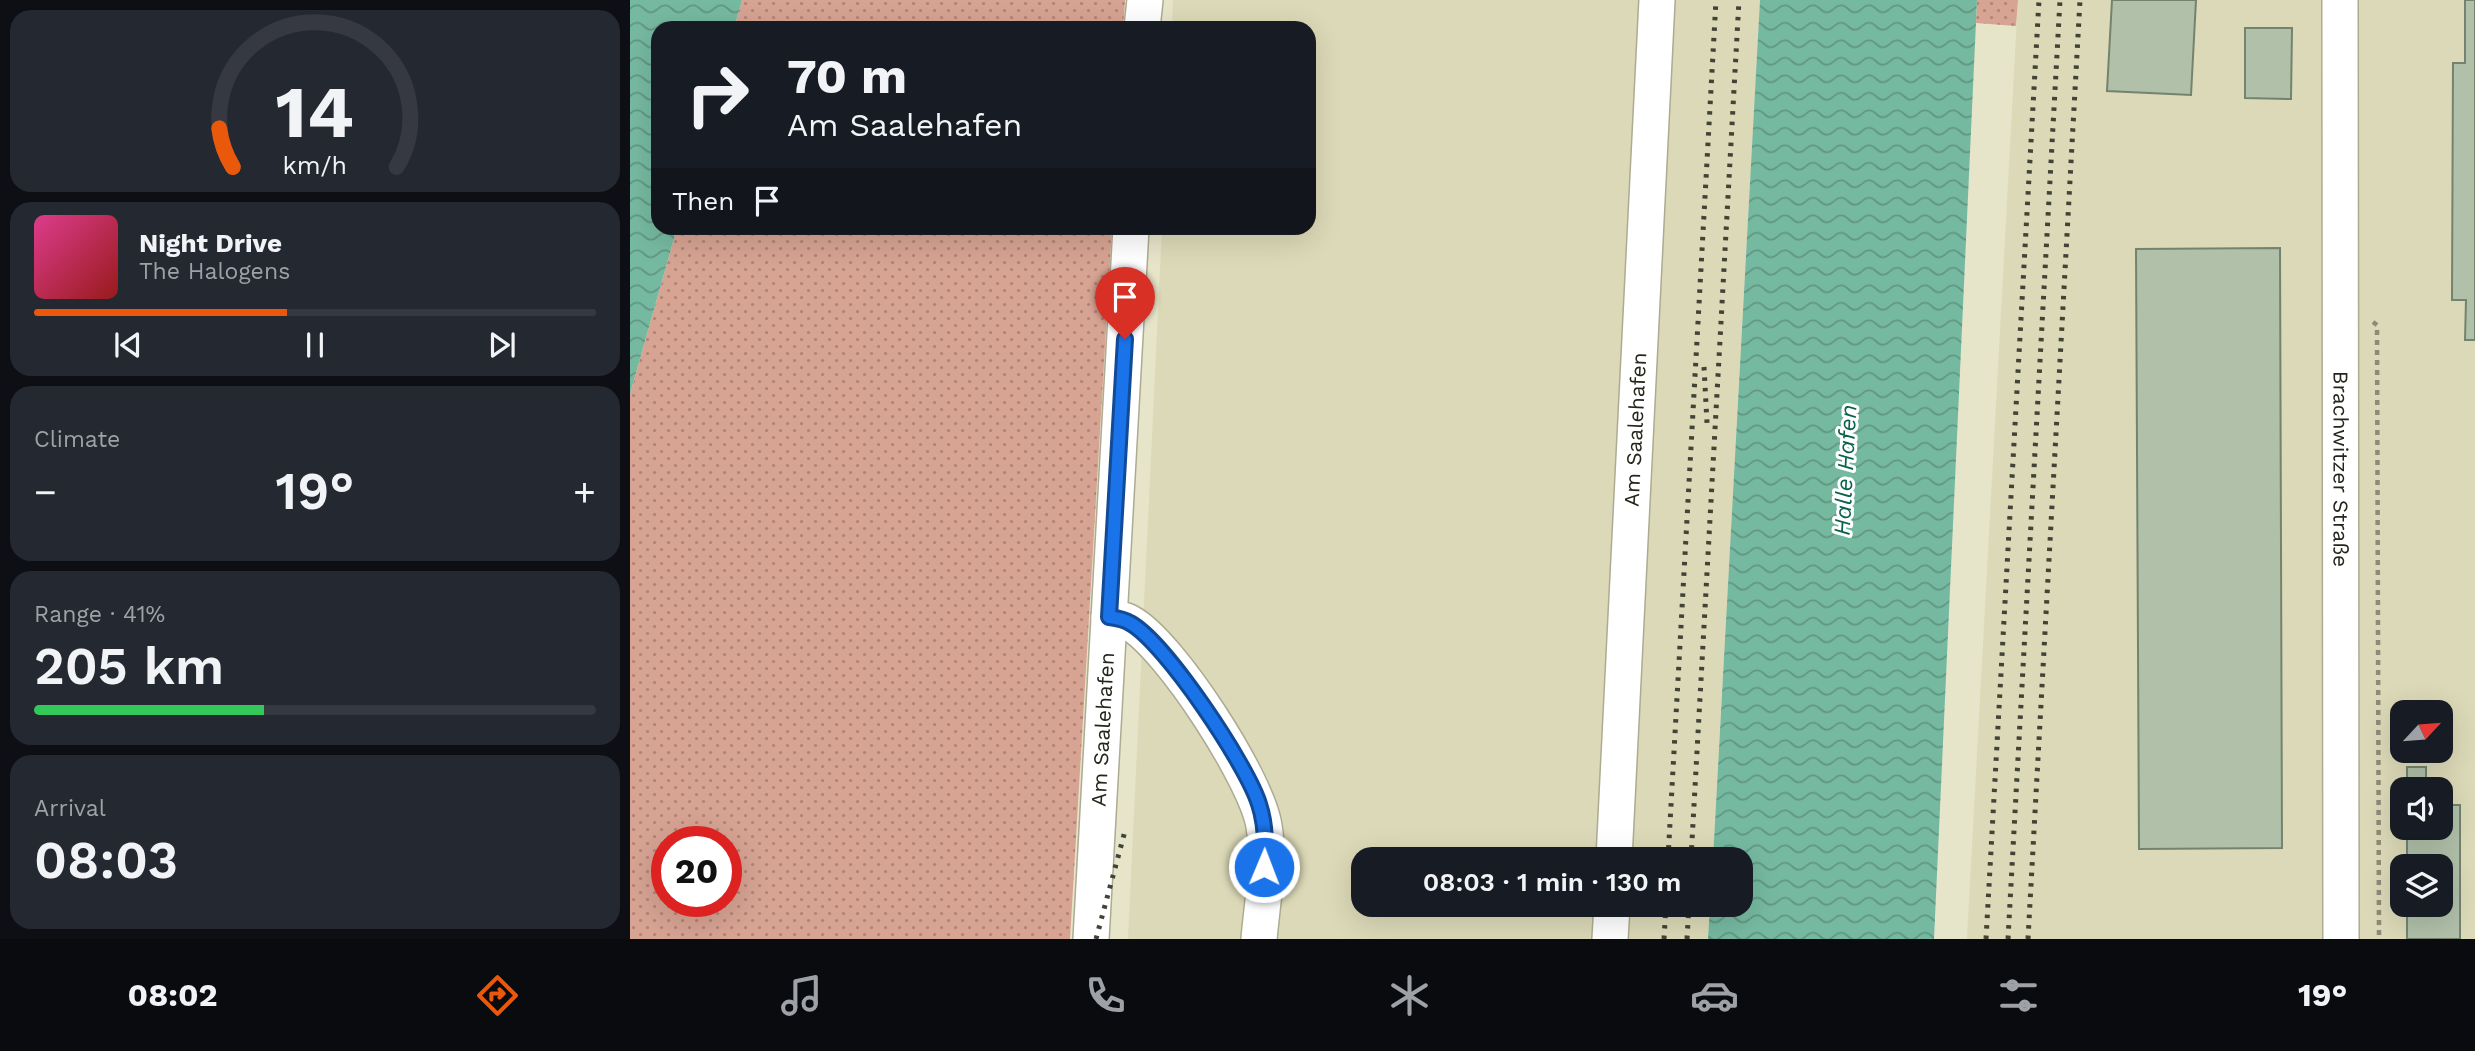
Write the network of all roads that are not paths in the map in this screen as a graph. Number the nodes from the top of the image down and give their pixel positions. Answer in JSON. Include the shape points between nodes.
{"nodes":[{"id":1,"x":1145,"y":0,"type":"edge"},
{"id":2,"x":1657,"y":0,"type":"edge"},
{"id":3,"x":2340,"y":0,"type":"edge"},
{"id":4,"x":1143,"y":21,"type":"edge"},
{"id":5,"x":1131,"y":235,"type":"edge"},
{"id":6,"x":1109,"y":617,"type":"junction"},
{"id":7,"x":1615,"y":847,"type":"edge"},
{"id":8,"x":1611,"y":917,"type":"edge"},
{"id":9,"x":1091,"y":939,"type":"edge"},
{"id":10,"x":1259,"y":939,"type":"edge"},
{"id":11,"x":1610,"y":939,"type":"edge"},
{"id":12,"x":2342,"y":939,"type":"edge"}],
"edges":[{"from":1,"to":4,"type":"street"},
{"from":2,"to":7,"type":"street","name":"Am Saalehafen"},
{"from":3,"to":12,"type":"street","name":"Brachwitzer Straße"},
{"from":5,"to":6,"type":"street","name":"Am Saalehafen"},
{"from":6,"to":9,"type":"street","name":"Am Saalehafen"},
{"from":6,"to":10,"type":"street","via":[[1131,623],[1169,662],[1250,780],[1266,844]]},
{"from":8,"to":11,"type":"street"}]}
